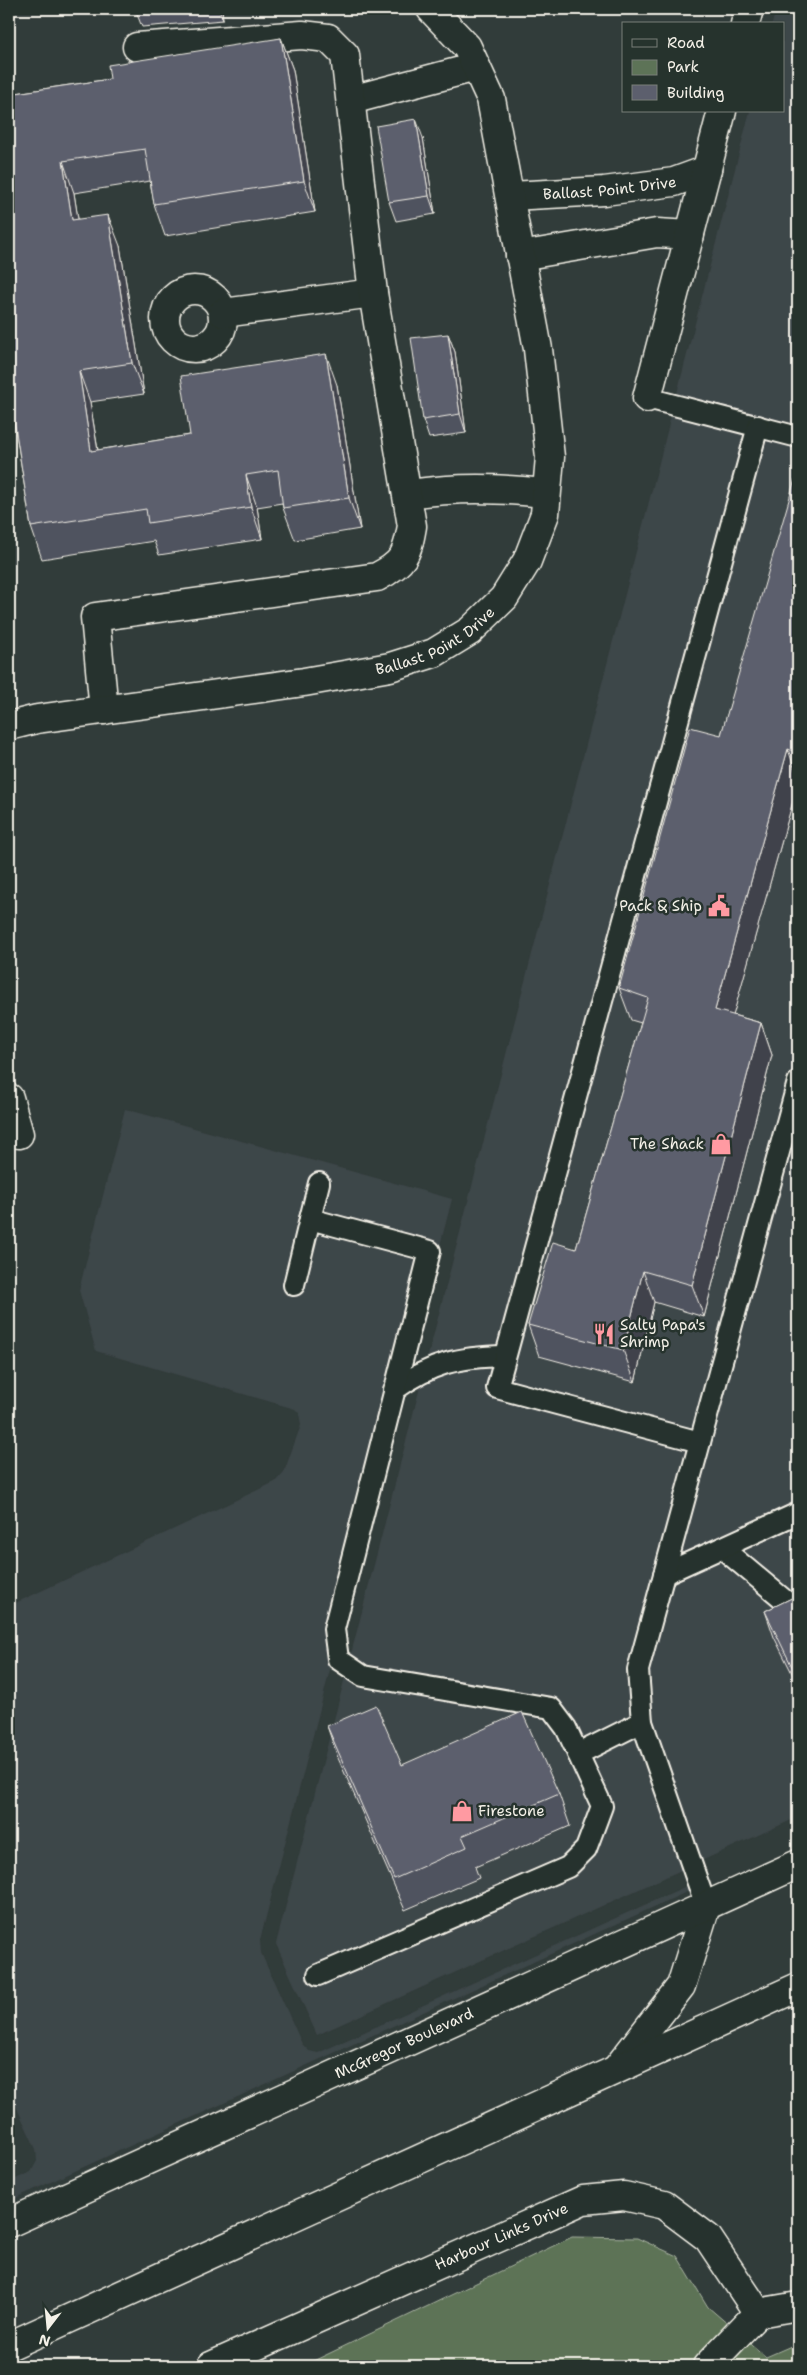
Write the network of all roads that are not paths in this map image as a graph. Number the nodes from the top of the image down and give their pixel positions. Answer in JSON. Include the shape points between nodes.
{"nodes":[{"id":1,"x":431,"y":9,"type":"edge"},
{"id":2,"x":749,"y":9,"type":"edge"},
{"id":3,"x":746,"y":22,"type":"edge"},
{"id":4,"x":137,"y":48,"type":"dead end"},
{"id":5,"x":476,"y":67,"type":"junction"},
{"id":6,"x":351,"y":100,"type":"junction"},
{"id":7,"x":722,"y":112,"type":"edge"},
{"id":8,"x":707,"y":170,"type":"junction"},
{"id":9,"x":510,"y":196,"type":"junction"},
{"id":10,"x":690,"y":235,"type":"junction"},
{"id":11,"x":520,"y":256,"type":"junction"},
{"id":12,"x":373,"y":293,"type":"junction"},
{"id":13,"x":223,"y":313,"type":"dead end"},
{"id":14,"x":648,"y":398,"type":"joint"},
{"id":15,"x":758,"y":426,"type":"junction"},
{"id":16,"x":798,"y":437,"type":"edge"},
{"id":17,"x":546,"y":493,"type":"junction"},
{"id":18,"x":408,"y":494,"type":"junction"},
{"id":19,"x":104,"y":710,"type":"junction"},
{"id":20,"x":9,"y":726,"type":"edge"},
{"id":21,"x":798,"y":1082,"type":"edge"},
{"id":22,"x":9,"y":1098,"type":"edge"},
{"id":23,"x":19,"y":1134,"type":"dead end"},
{"id":24,"x":319,"y":1184,"type":"dead end"},
{"id":25,"x":310,"y":1219,"type":"junction"},
{"id":26,"x":294,"y":1285,"type":"dead end"},
{"id":27,"x":505,"y":1356,"type":"junction"},
{"id":28,"x":394,"y":1390,"type":"junction"},
{"id":29,"x":700,"y":1442,"type":"junction"},
{"id":30,"x":798,"y":1512,"type":"edge"},
{"id":31,"x":722,"y":1548,"type":"junction"},
{"id":32,"x":664,"y":1574,"type":"junction"},
{"id":33,"x":798,"y":1607,"type":"edge"},
{"id":34,"x":642,"y":1722,"type":"junction"},
{"id":35,"x":578,"y":1754,"type":"junction"},
{"id":36,"x":798,"y":1864,"type":"edge"},
{"id":37,"x":706,"y":1906,"type":"junction"},
{"id":38,"x":318,"y":1975,"type":"dead end"},
{"id":39,"x":798,"y":1987,"type":"edge"},
{"id":40,"x":615,"y":2070,"type":"junction"},
{"id":41,"x":9,"y":2224,"type":"edge"},
{"id":42,"x":798,"y":2306,"type":"edge"},
{"id":43,"x":758,"y":2314,"type":"junction"},
{"id":44,"x":9,"y":2346,"type":"edge"},
{"id":45,"x":211,"y":2366,"type":"edge"},
{"id":46,"x":707,"y":2366,"type":"edge"}],
"edges":[{"from":1,"to":5,"type":"street","name":"Ballast Point Drive","via":[[467,47]]},
{"from":2,"to":3,"type":"street"},
{"from":4,"to":6,"type":"street","via":[[302,35],[328,38],[344,56]]},
{"from":5,"to":6,"type":"street"},
{"from":5,"to":9,"type":"street","name":"Ballast Point Drive","via":[[491,99]]},
{"from":6,"to":12,"type":"street"},
{"from":7,"to":8,"type":"street"},
{"from":8,"to":9,"type":"street","name":"Ballast Point Drive","via":[[674,182],[604,191]]},
{"from":8,"to":10,"type":"street"},
{"from":9,"to":11,"type":"street","name":"Ballast Point Drive"},
{"from":10,"to":11,"type":"street","via":[[657,233]]},
{"from":10,"to":14,"type":"street"},
{"from":11,"to":17,"type":"street","name":"Ballast Point Drive","via":[[538,349],[548,447]]},
{"from":12,"to":13,"type":"street"},
{"from":12,"to":18,"type":"street"},
{"from":14,"to":15,"type":"lane"},
{"from":15,"to":16,"type":"lane"},
{"from":15,"to":27,"type":"lane"},
{"from":17,"to":18,"type":"street","via":[[454,488]]},
{"from":17,"to":19,"type":"street","name":"Ballast Point Drive","via":[[545,514],[527,561],[504,598],[470,631],[434,653],[380,669]]},
{"from":18,"to":19,"type":"street","via":[[412,526],[409,546],[397,566],[378,577],[95,617]]},
{"from":19,"to":20,"type":"street","name":"Ballast Point Drive"},
{"from":21,"to":29,"type":"lane"},
{"from":22,"to":23,"type":"street"},
{"from":24,"to":25,"type":"lane"},
{"from":25,"to":26,"type":"lane"},
{"from":25,"to":28,"type":"lane","via":[[430,1251]]},
{"from":27,"to":28,"type":"lane","via":[[474,1356],[446,1362],[417,1373]]},
{"from":27,"to":29,"type":"lane","via":[[496,1388]]},
{"from":28,"to":35,"type":"lane","via":[[334,1628],[338,1659],[362,1676],[551,1708],[566,1728]]},
{"from":29,"to":32,"type":"lane"},
{"from":30,"to":31,"type":"lane"},
{"from":31,"to":32,"type":"lane"},
{"from":31,"to":33,"type":"lane","via":[[794,1608]]},
{"from":32,"to":34,"type":"lane","via":[[638,1670]]},
{"from":34,"to":35,"type":"lane"},
{"from":34,"to":37,"type":"lane"},
{"from":35,"to":38,"type":"lane","via":[[602,1806],[586,1849],[568,1868]]},
{"from":36,"to":37,"type":"street","name":"McGregor Boulevard"},
{"from":37,"to":40,"type":"street","via":[[681,1986]]},
{"from":37,"to":41,"type":"street","name":"McGregor Boulevard"},
{"from":39,"to":40,"type":"street"},
{"from":40,"to":44,"type":"street"},
{"from":42,"to":43,"type":"street"},
{"from":43,"to":45,"type":"street","name":"Harbour Links Drive","via":[[708,2238],[664,2205],[616,2196],[583,2200]]},
{"from":43,"to":46,"type":"street"}]}
